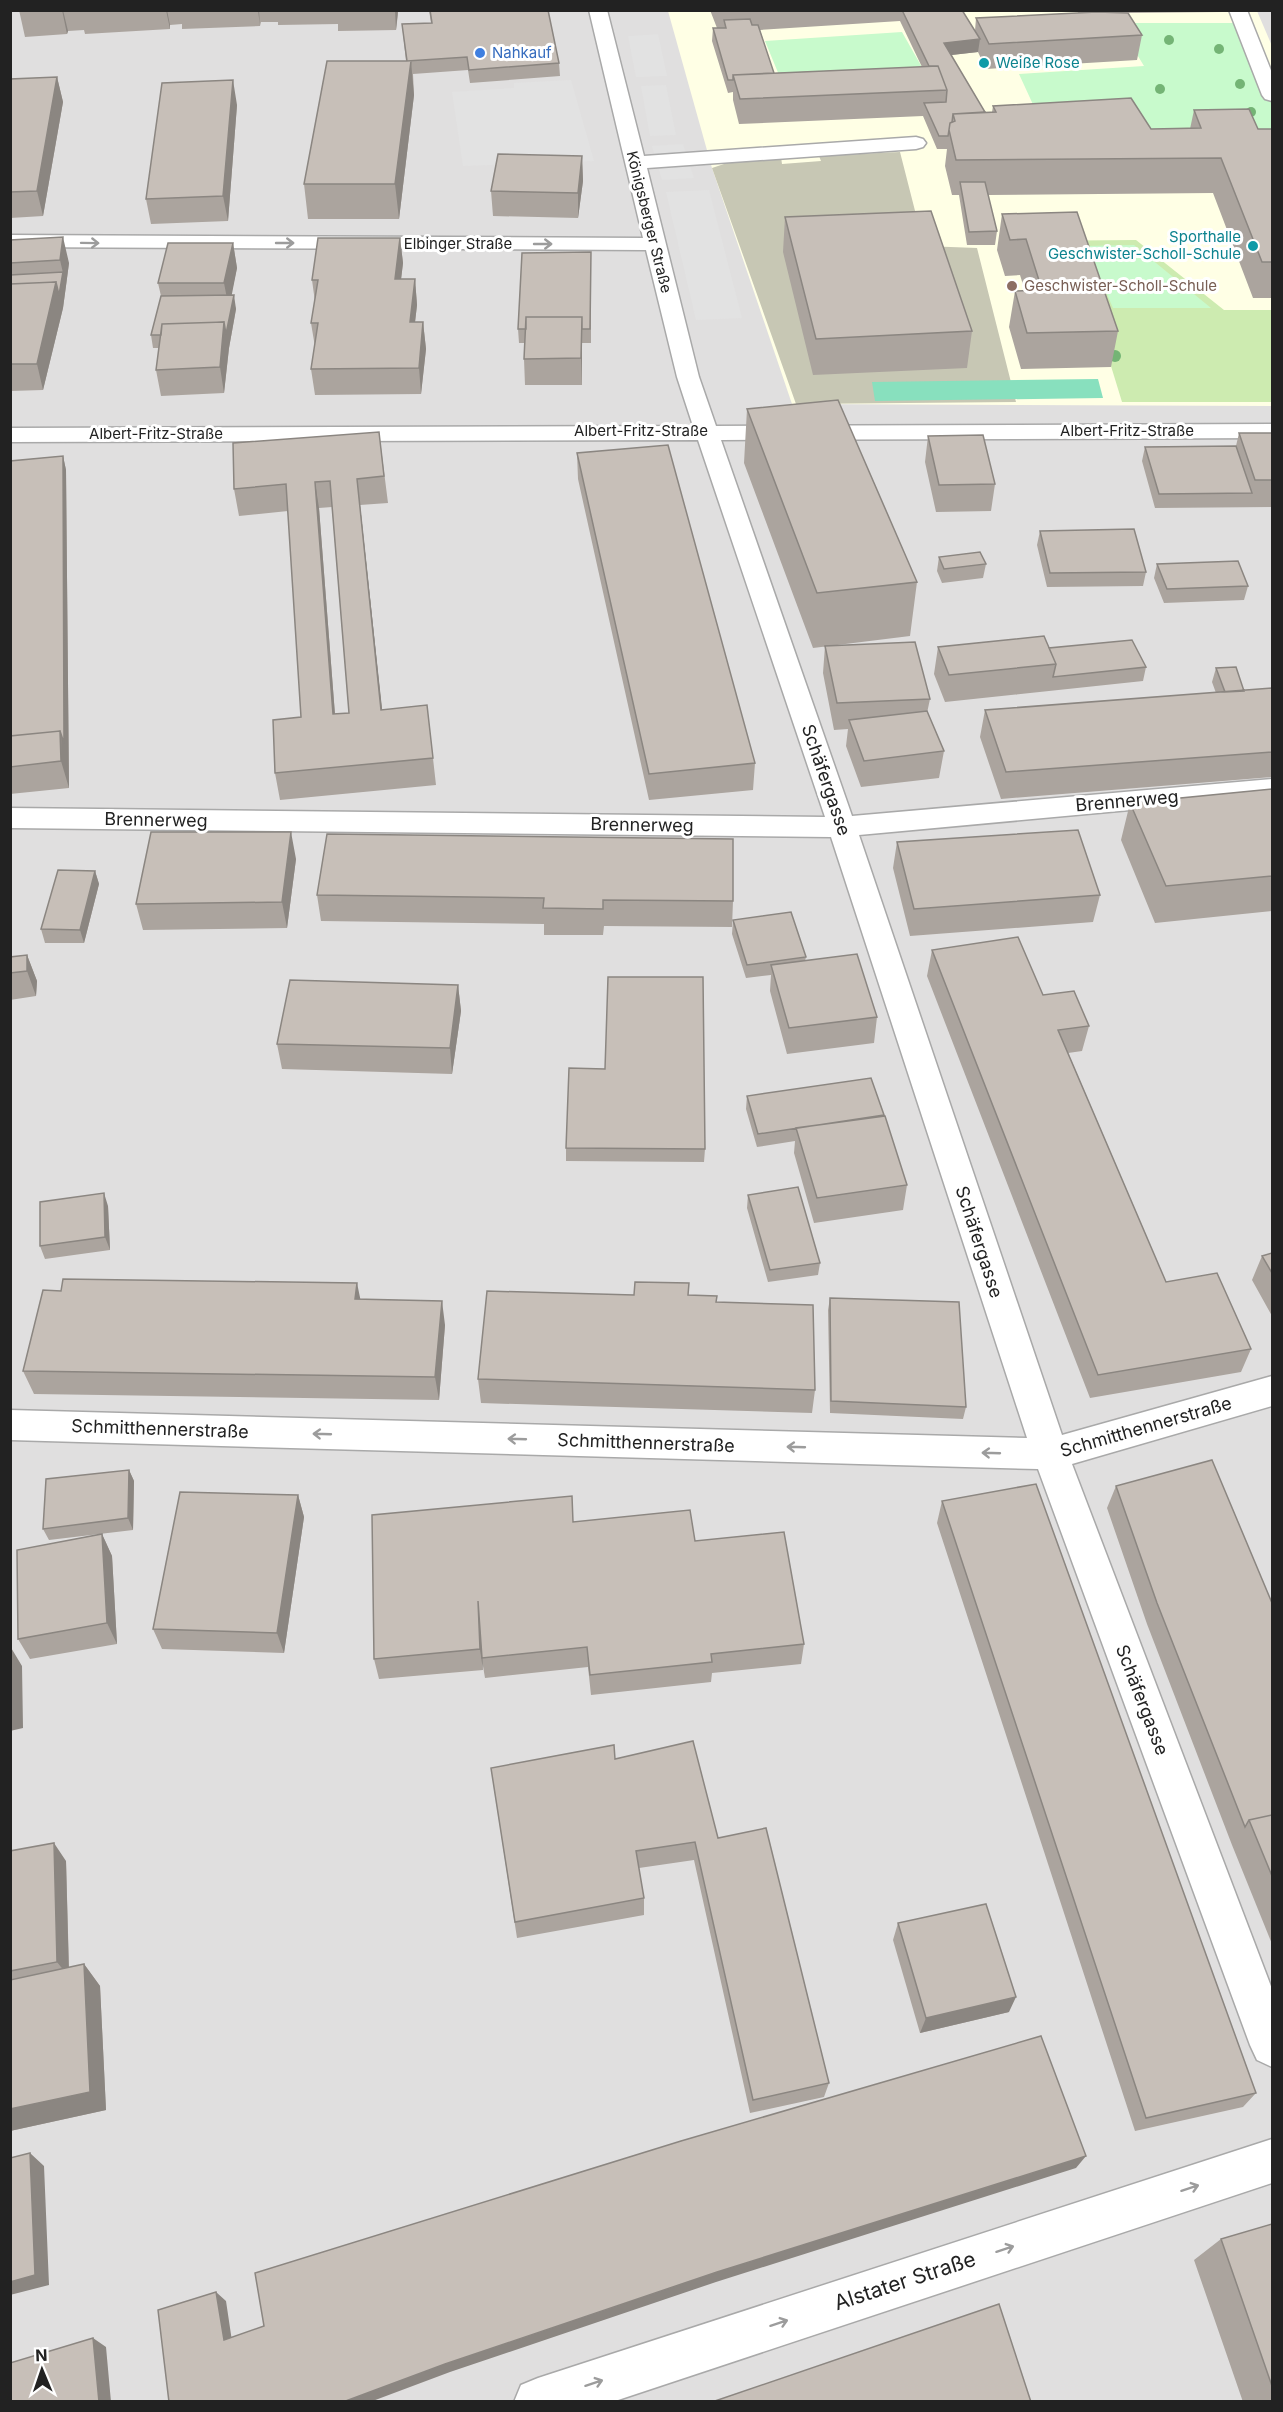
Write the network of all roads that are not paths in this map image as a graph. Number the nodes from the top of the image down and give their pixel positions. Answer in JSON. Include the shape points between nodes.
{"nodes":[{"id":1,"x":598,"y":10,"type":"edge"},
{"id":2,"x":1238,"y":10,"type":"edge"},
{"id":3,"x":1272,"y":95,"type":"edge"},
{"id":4,"x":916,"y":143,"type":"dead end"},
{"id":5,"x":635,"y":162,"type":"junction"},
{"id":6,"x":10,"y":241,"type":"edge"},
{"id":7,"x":653,"y":244,"type":"junction"},
{"id":8,"x":708,"y":431,"type":"junction"},
{"id":9,"x":1272,"y":431,"type":"edge"},
{"id":10,"x":10,"y":435,"type":"edge"},
{"id":11,"x":1272,"y":788,"type":"edge"},
{"id":12,"x":10,"y":818,"type":"edge"},
{"id":13,"x":842,"y":827,"type":"junction"},
{"id":14,"x":1272,"y":1391,"type":"edge"},
{"id":15,"x":10,"y":1425,"type":"edge"},
{"id":16,"x":1050,"y":1454,"type":"junction"},
{"id":17,"x":1272,"y":2045,"type":"edge"},
{"id":18,"x":1272,"y":2161,"type":"edge"},
{"id":19,"x":538,"y":2402,"type":"edge"}],
"edges":[{"from":1,"to":5,"type":"street","name":"Königsberger Straße"},
{"from":2,"to":3,"type":"street"},
{"from":4,"to":5,"type":"street"},
{"from":5,"to":7,"type":"street","name":"Königsberger Straße"},
{"from":6,"to":7,"type":"street","name":"Elbinger Straße","one_way":true},
{"from":7,"to":8,"type":"street","name":"Königsberger Straße","via":[[688,377]]},
{"from":8,"to":9,"type":"street","name":"Albert-Fritz-Straße"},
{"from":8,"to":10,"type":"street","name":"Albert-Fritz-Straße"},
{"from":8,"to":13,"type":"street","name":"Schäfergasse"},
{"from":11,"to":13,"type":"street","name":"Brennerweg"},
{"from":12,"to":13,"type":"street","name":"Brennerweg"},
{"from":13,"to":16,"type":"street","name":"Schäfergasse"},
{"from":14,"to":16,"type":"street","name":"Schmitthennerstraße"},
{"from":16,"to":15,"type":"street","name":"Schmitthennerstraße","one_way":true},
{"from":16,"to":17,"type":"street","name":"Schäfergasse"},
{"from":19,"to":18,"type":"street","name":"Alstater Straße","one_way":true}]}
